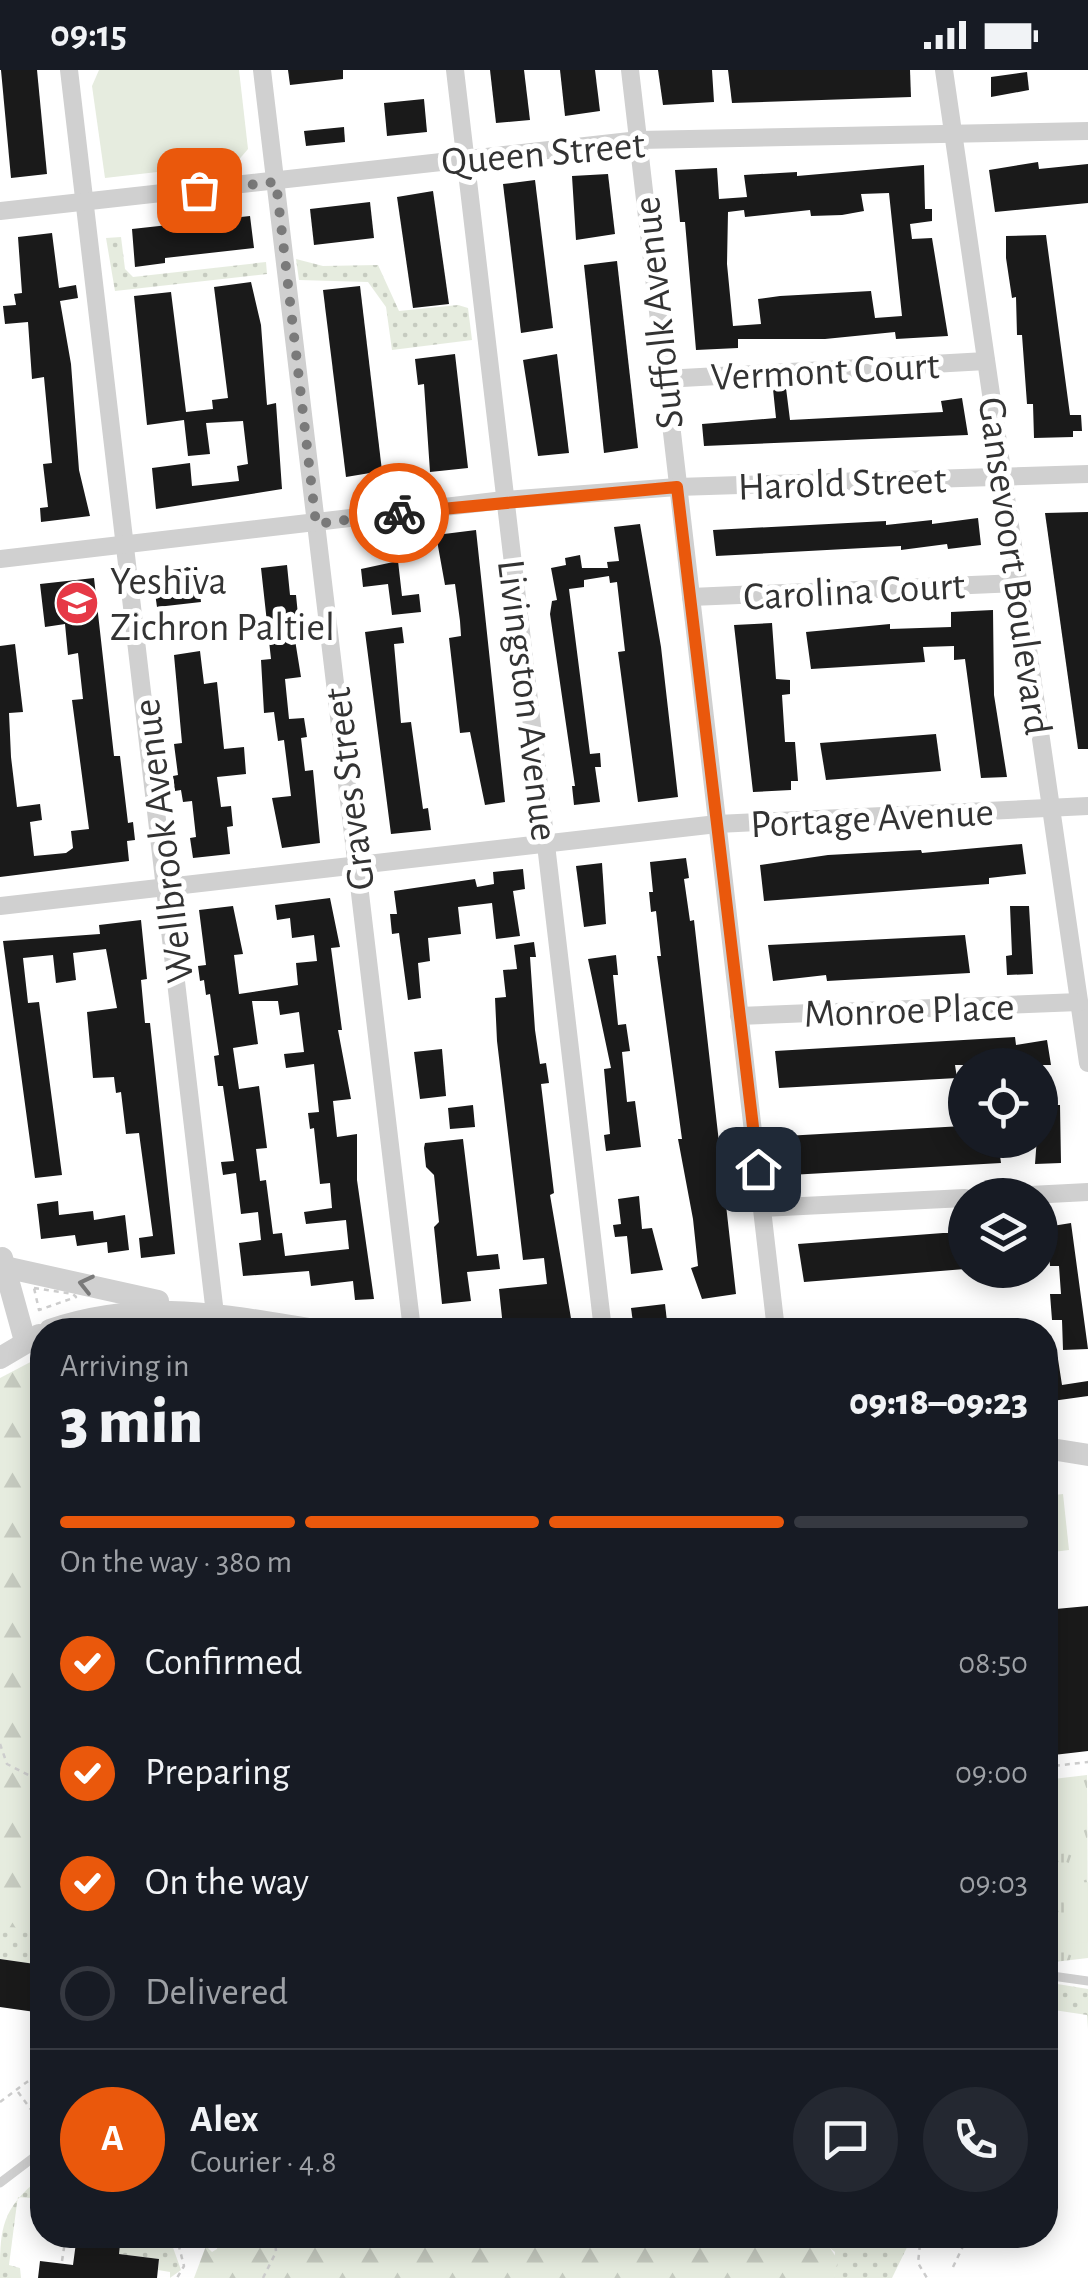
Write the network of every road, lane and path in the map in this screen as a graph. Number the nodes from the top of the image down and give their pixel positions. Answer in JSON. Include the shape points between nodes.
{"nodes":[{"id":1,"x":69,"y":70,"type":"edge"},
{"id":2,"x":262,"y":70,"type":"edge"},
{"id":3,"x":454,"y":70,"type":"edge"},
{"id":4,"x":630,"y":70,"type":"edge"},
{"id":5,"x":944,"y":70,"type":"edge"},
{"id":6,"x":1088,"y":130,"type":"edge"},
{"id":7,"x":954,"y":134,"type":"junction"},
{"id":8,"x":639,"y":140,"type":"junction"},
{"id":9,"x":465,"y":158,"type":"junction"},
{"id":10,"x":276,"y":182,"type":"junction"},
{"id":11,"x":83,"y":202,"type":"junction"},
{"id":12,"x":0,"y":212,"type":"edge"},
{"id":13,"x":986,"y":362,"type":"junction"},
{"id":14,"x":664,"y":379,"type":"junction"},
{"id":15,"x":1088,"y":474,"type":"edge"},
{"id":16,"x":1004,"y":477,"type":"junction"},
{"id":17,"x":677,"y":487,"type":"junction"},
{"id":18,"x":504,"y":500,"type":"junction"},
{"id":19,"x":316,"y":524,"type":"junction"},
{"id":20,"x":126,"y":545,"type":"junction"},
{"id":21,"x":0,"y":559,"type":"edge"},
{"id":22,"x":1018,"y":582,"type":"junction"},
{"id":23,"x":691,"y":597,"type":"junction"},
{"id":24,"x":1088,"y":806,"type":"edge"},
{"id":25,"x":1052,"y":808,"type":"junction"},
{"id":26,"x":717,"y":824,"type":"junction"},
{"id":27,"x":547,"y":843,"type":"junction"},
{"id":28,"x":357,"y":864,"type":"junction"},
{"id":29,"x":168,"y":887,"type":"junction"},
{"id":30,"x":0,"y":906,"type":"edge"},
{"id":31,"x":1079,"y":1002,"type":"junction"},
{"id":32,"x":739,"y":1016,"type":"junction"},
{"id":33,"x":1088,"y":1062,"type":"edge"},
{"id":34,"x":1088,"y":1192,"type":"edge"},
{"id":35,"x":1058,"y":1194,"type":"edge"},
{"id":36,"x":948,"y":1199,"type":"edge"},
{"id":37,"x":762,"y":1208,"type":"junction"},
{"id":38,"x":2,"y":1261,"type":"edge"},
{"id":39,"x":215,"y":1314,"type":"junction"},
{"id":40,"x":100,"y":1318,"type":"edge"},
{"id":41,"x":240,"y":1318,"type":"edge"},
{"id":42,"x":411,"y":1318,"type":"edge"},
{"id":43,"x":601,"y":1318,"type":"edge"},
{"id":44,"x":775,"y":1318,"type":"edge"},
{"id":45,"x":30,"y":1328,"type":"edge"},
{"id":46,"x":30,"y":1339,"type":"edge"},
{"id":47,"x":0,"y":1358,"type":"edge"},
{"id":48,"x":1058,"y":1450,"type":"edge"},
{"id":49,"x":1088,"y":1454,"type":"edge"},
{"id":50,"x":0,"y":1744,"type":"edge"},
{"id":51,"x":1088,"y":1762,"type":"edge"},
{"id":52,"x":1058,"y":1765,"type":"edge"},
{"id":53,"x":30,"y":1776,"type":"edge"},
{"id":54,"x":1058,"y":1977,"type":"edge"},
{"id":55,"x":1088,"y":1982,"type":"edge"},
{"id":56,"x":30,"y":2080,"type":"edge"},
{"id":57,"x":16,"y":2090,"type":"junction"},
{"id":58,"x":0,"y":2102,"type":"edge"},
{"id":59,"x":30,"y":2108,"type":"edge"},
{"id":60,"x":30,"y":2160,"type":"edge"},
{"id":61,"x":0,"y":2183,"type":"edge"},
{"id":62,"x":64,"y":2248,"type":"edge"},
{"id":63,"x":179,"y":2248,"type":"edge"},
{"id":64,"x":274,"y":2248,"type":"edge"},
{"id":65,"x":920,"y":2248,"type":"edge"},
{"id":66,"x":962,"y":2248,"type":"edge"},
{"id":67,"x":62,"y":2262,"type":"dead end"},
{"id":68,"x":953,"y":2267,"type":"dead end"},
{"id":69,"x":177,"y":2278,"type":"edge"},
{"id":70,"x":263,"y":2278,"type":"edge"},
{"id":71,"x":926,"y":2278,"type":"edge"}],
"edges":[{"from":1,"to":11,"type":"street","name":"Wellbrook Avenue"},
{"from":2,"to":10,"type":"street","name":"Graves Street"},
{"from":3,"to":9,"type":"street","name":"Livingston Avenue"},
{"from":4,"to":8,"type":"street","name":"Suffolk Avenue"},
{"from":5,"to":7,"type":"street","name":"Gansevoort Boulevard"},
{"from":6,"to":7,"type":"street","name":"Queen Street"},
{"from":7,"to":8,"type":"street","name":"Queen Street"},
{"from":7,"to":13,"type":"street","name":"Gansevoort Boulevard"},
{"from":8,"to":9,"type":"street","name":"Queen Street"},
{"from":8,"to":14,"type":"street","name":"Suffolk Avenue"},
{"from":9,"to":10,"type":"street","name":"Queen Street"},
{"from":9,"to":18,"type":"street","name":"Livingston Avenue"},
{"from":10,"to":11,"type":"street","name":"Queen Street"},
{"from":10,"to":19,"type":"street","name":"Graves Street"},
{"from":11,"to":12,"type":"street","name":"Queen Street"},
{"from":11,"to":20,"type":"street","name":"Wellbrook Avenue"},
{"from":13,"to":14,"type":"street","name":"Vermont Court"},
{"from":13,"to":16,"type":"street","name":"Gansevoort Boulevard"},
{"from":14,"to":17,"type":"street","name":"Suffolk Avenue"},
{"from":15,"to":16,"type":"street","name":"Harold Street"},
{"from":16,"to":17,"type":"street","name":"Harold Street"},
{"from":16,"to":22,"type":"street","name":"Gansevoort Boulevard"},
{"from":17,"to":18,"type":"street","name":"Harold Street"},
{"from":17,"to":23,"type":"street","name":"Suffolk Avenue"},
{"from":18,"to":19,"type":"street","name":"Harold Street"},
{"from":18,"to":27,"type":"street","name":"Livingston Avenue"},
{"from":19,"to":20,"type":"street","name":"Harold Street"},
{"from":19,"to":28,"type":"street","name":"Graves Street"},
{"from":20,"to":21,"type":"street","name":"Harold Street"},
{"from":20,"to":29,"type":"street","name":"Wellbrook Avenue"},
{"from":22,"to":23,"type":"street","name":"Carolina Court"},
{"from":22,"to":25,"type":"street","name":"Gansevoort Boulevard"},
{"from":23,"to":26,"type":"street","name":"Suffolk Avenue"},
{"from":24,"to":25,"type":"street","name":"Portage Avenue"},
{"from":25,"to":26,"type":"street","name":"Portage Avenue"},
{"from":25,"to":31,"type":"street","name":"Gansevoort Boulevard"},
{"from":26,"to":27,"type":"street","name":"Portage Avenue"},
{"from":26,"to":32,"type":"street","name":"Suffolk Avenue"},
{"from":27,"to":28,"type":"street","name":"Portage Avenue"},
{"from":27,"to":43,"type":"street","name":"Livingston Avenue"},
{"from":28,"to":29,"type":"street","name":"Portage Avenue"},
{"from":28,"to":42,"type":"street","name":"Graves Street"},
{"from":29,"to":30,"type":"street","name":"Portage Avenue"},
{"from":29,"to":39,"type":"street","name":"Wellbrook Avenue"},
{"from":31,"to":32,"type":"street","name":"Monroe Place"},
{"from":31,"to":33,"type":"street","name":"Gansevoort Boulevard"},
{"from":32,"to":37,"type":"street","name":"Suffolk Avenue"},
{"from":34,"to":35,"type":"street"},
{"from":36,"to":37,"type":"street"},
{"from":37,"to":44,"type":"street","name":"Suffolk Avenue"},
{"from":39,"to":38,"type":"street","one_way":true},
{"from":38,"to":45,"type":"street"},
{"from":39,"to":40,"type":"street","via":[[129,1311]]},
{"from":39,"to":41,"type":"street"},
{"from":46,"to":47,"type":"street"},
{"from":48,"to":49,"type":"street"},
{"from":50,"to":53,"type":"path","via":[[7,1764]]},
{"from":51,"to":52,"type":"path"},
{"from":54,"to":55,"type":"lane"},
{"from":56,"to":57,"type":"path"},
{"from":57,"to":58,"type":"path"},
{"from":57,"to":59,"type":"path"},
{"from":60,"to":61,"type":"lane"},
{"from":62,"to":67,"type":"path"},
{"from":63,"to":69,"type":"path","via":[[184,2266]]},
{"from":64,"to":70,"type":"path"},
{"from":65,"to":71,"type":"path"},
{"from":66,"to":68,"type":"path"}]}
